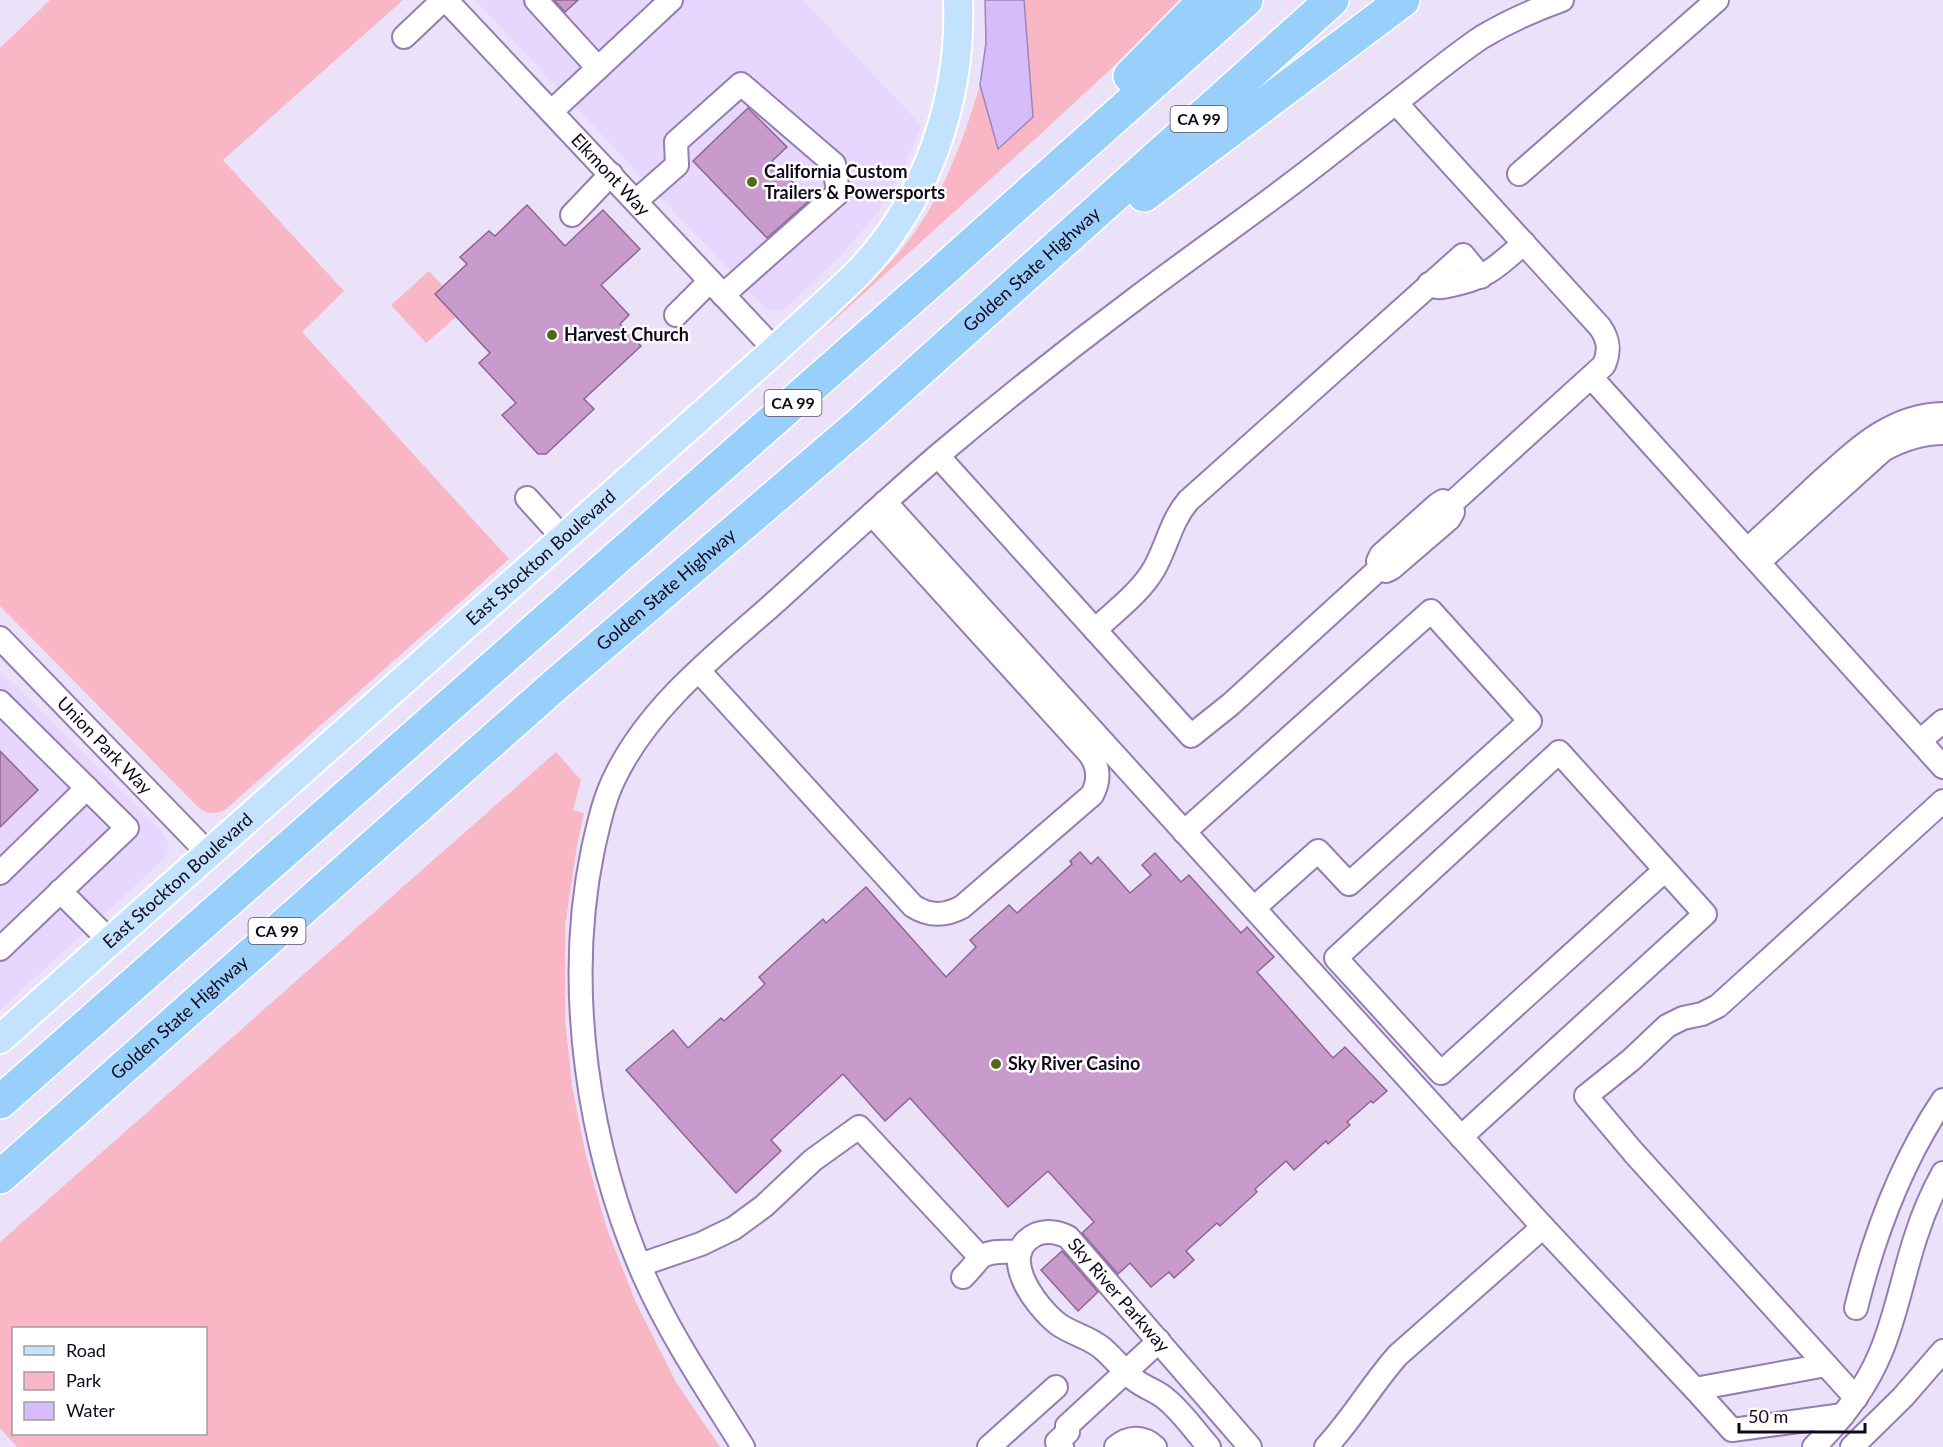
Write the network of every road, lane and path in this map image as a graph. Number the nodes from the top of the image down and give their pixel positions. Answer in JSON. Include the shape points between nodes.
{"nodes":[{"id":1,"x":445,"y":0,"type":"edge"},
{"id":2,"x":536,"y":0,"type":"edge"},
{"id":3,"x":671,"y":0,"type":"edge"},
{"id":4,"x":958,"y":0,"type":"edge"},
{"id":5,"x":1205,"y":0,"type":"edge"},
{"id":6,"x":1245,"y":0,"type":"edge"},
{"id":7,"x":1332,"y":0,"type":"edge"},
{"id":8,"x":1403,"y":0,"type":"edge"},
{"id":9,"x":1562,"y":0,"type":"edge"},
{"id":10,"x":1717,"y":0,"type":"edge"},
{"id":11,"x":404,"y":37,"type":"dead end"},
{"id":12,"x":598,"y":68,"type":"junction"},
{"id":13,"x":1396,"y":103,"type":"junction"},
{"id":14,"x":552,"y":111,"type":"junction"},
{"id":15,"x":611,"y":174,"type":"junction"},
{"id":16,"x":1519,"y":174,"type":"dead end"},
{"id":17,"x":636,"y":201,"type":"junction"},
{"id":18,"x":572,"y":215,"type":"dead end"},
{"id":19,"x":1067,"y":238,"type":"junction"},
{"id":20,"x":1524,"y":243,"type":"junction"},
{"id":21,"x":940,"y":273,"type":"junction"},
{"id":22,"x":716,"y":288,"type":"junction"},
{"id":23,"x":676,"y":315,"type":"dead end"},
{"id":24,"x":776,"y":350,"type":"junction"},
{"id":25,"x":1591,"y":377,"type":"junction"},
{"id":26,"x":1943,"y":414,"type":"edge"},
{"id":27,"x":1943,"y":433,"type":"edge"},
{"id":28,"x":938,"y":456,"type":"junction"},
{"id":29,"x":527,"y":498,"type":"dead end"},
{"id":30,"x":878,"y":508,"type":"junction"},
{"id":31,"x":564,"y":539,"type":"junction"},
{"id":32,"x":1753,"y":556,"type":"junction"},
{"id":33,"x":1095,"y":630,"type":"junction"},
{"id":34,"x":0,"y":638,"type":"edge"},
{"id":35,"x":699,"y":671,"type":"junction"},
{"id":36,"x":0,"y":702,"type":"edge"},
{"id":37,"x":1943,"y":721,"type":"edge"},
{"id":38,"x":1920,"y":741,"type":"junction"},
{"id":39,"x":1943,"y":767,"type":"edge"},
{"id":40,"x":87,"y":788,"type":"junction"},
{"id":41,"x":1943,"y":801,"type":"edge"},
{"id":42,"x":1184,"y":832,"type":"junction"},
{"id":43,"x":208,"y":853,"type":"junction"},
{"id":44,"x":1665,"y":870,"type":"junction"},
{"id":45,"x":0,"y":873,"type":"edge"},
{"id":46,"x":60,"y":891,"type":"junction"},
{"id":47,"x":1254,"y":909,"type":"junction"},
{"id":48,"x":110,"y":941,"type":"junction"},
{"id":49,"x":0,"y":947,"type":"edge"},
{"id":50,"x":0,"y":1039,"type":"edge"},
{"id":51,"x":1943,"y":1100,"type":"edge"},
{"id":52,"x":0,"y":1102,"type":"edge"},
{"id":53,"x":1461,"y":1137,"type":"junction"},
{"id":54,"x":1943,"y":1173,"type":"edge"},
{"id":55,"x":0,"y":1177,"type":"edge"},
{"id":56,"x":1937,"y":1204,"type":"edge"},
{"id":57,"x":1543,"y":1227,"type":"junction"},
{"id":58,"x":1020,"y":1252,"type":"junction"},
{"id":59,"x":980,"y":1257,"type":"junction"},
{"id":60,"x":640,"y":1265,"type":"junction"},
{"id":61,"x":963,"y":1277,"type":"dead end"},
{"id":62,"x":1856,"y":1308,"type":"dead end"},
{"id":63,"x":1163,"y":1346,"type":"junction"},
{"id":64,"x":1943,"y":1351,"type":"edge"},
{"id":65,"x":1826,"y":1365,"type":"junction"},
{"id":66,"x":1130,"y":1376,"type":"junction"},
{"id":67,"x":1056,"y":1387,"type":"dead end"},
{"id":68,"x":1695,"y":1389,"type":"junction"},
{"id":69,"x":1850,"y":1407,"type":"junction"},
{"id":70,"x":1065,"y":1440,"type":"edge"},
{"id":71,"x":743,"y":1447,"type":"edge"},
{"id":72,"x":988,"y":1447,"type":"edge"},
{"id":73,"x":1116,"y":1447,"type":"edge"},
{"id":74,"x":1155,"y":1447,"type":"edge"},
{"id":75,"x":1209,"y":1447,"type":"edge"},
{"id":76,"x":1250,"y":1447,"type":"edge"},
{"id":77,"x":1326,"y":1447,"type":"edge"},
{"id":78,"x":1814,"y":1447,"type":"edge"},
{"id":79,"x":1852,"y":1447,"type":"edge"}],
"edges":[{"from":1,"to":11,"type":"street"},
{"from":1,"to":14,"type":"street","name":"Elkmont Way"},
{"from":2,"to":12,"type":"street"},
{"from":3,"to":12,"type":"street"},
{"from":4,"to":24,"type":"main road","name":"East Stockton Boulevard","via":[[957,59],[949,101],[922,180],[906,211],[860,271]]},
{"from":5,"to":21,"type":"highway"},
{"from":6,"to":21,"type":"highway","number":"CA 99"},
{"from":7,"to":19,"type":"highway","name":"Golden State Highway","number":"CA 99"},
{"from":8,"to":19,"type":"highway","via":[[1123,211]]},
{"from":9,"to":13,"type":"street","via":[[1483,37]]},
{"from":10,"to":16,"type":"street"},
{"from":12,"to":14,"type":"street"},
{"from":13,"to":20,"type":"street"},
{"from":13,"to":28,"type":"street","via":[[1053,362]]},
{"from":14,"to":15,"type":"street","name":"Elkmont Way"},
{"from":15,"to":17,"type":"street","name":"Elkmont Way"},
{"from":15,"to":18,"type":"street"},
{"from":17,"to":22,"type":"street","name":"Elkmont Way"},
{"from":17,"to":22,"type":"street","via":[[677,165],[676,142],[741,84],[834,164],[838,193]]},
{"from":19,"to":55,"type":"highway","name":"Golden State Highway","number":"CA 99"},
{"from":20,"to":25,"type":"street","via":[[1605,333],[1608,356]]},
{"from":20,"to":33,"type":"street","via":[[1481,277],[1463,255],[1188,501],[1176,517],[1146,581]]},
{"from":21,"to":52,"type":"highway","number":"CA 99"},
{"from":22,"to":23,"type":"street"},
{"from":22,"to":24,"type":"street","name":"Elkmont Way"},
{"from":24,"to":31,"type":"main road","name":"East Stockton Boulevard"},
{"from":25,"to":32,"type":"street"},
{"from":25,"to":33,"type":"street","via":[[1451,504],[1440,502],[1421,519],[1379,558],[1380,568],[1191,736]]},
{"from":26,"to":32,"type":"street","via":[[1910,418],[1872,437]]},
{"from":27,"to":32,"type":"street","via":[[1917,435],[1883,450]]},
{"from":28,"to":30,"type":"street"},
{"from":28,"to":33,"type":"street"},
{"from":29,"to":31,"type":"street"},
{"from":30,"to":35,"type":"street"},
{"from":30,"to":35,"type":"street","via":[[1089,753],[1097,767],[1092,795],[962,907],[945,914],[928,913],[913,906]]},
{"from":30,"to":42,"type":"street"},
{"from":31,"to":43,"type":"main road","name":"East Stockton Boulevard"},
{"from":32,"to":38,"type":"street"},
{"from":34,"to":43,"type":"street","name":"Union Park Way"},
{"from":35,"to":60,"type":"street","via":[[635,742],[615,777],[602,812],[584,901],[584,1030],[594,1110],[604,1157]]},
{"from":36,"to":40,"type":"street"},
{"from":37,"to":38,"type":"street"},
{"from":38,"to":39,"type":"street"},
{"from":40,"to":45,"type":"street"},
{"from":40,"to":46,"type":"street","via":[[127,828]]},
{"from":41,"to":65,"type":"street","via":[[1718,1006],[1667,1026],[1586,1096]]},
{"from":42,"to":47,"type":"street"},
{"from":42,"to":47,"type":"street","via":[[1431,611],[1530,721],[1349,884],[1318,851]]},
{"from":43,"to":48,"type":"main road","name":"East Stockton Boulevard"},
{"from":44,"to":44,"type":"street","via":[[1559,752],[1336,958],[1441,1073]]},
{"from":44,"to":53,"type":"street","via":[[1704,914]]},
{"from":46,"to":48,"type":"street"},
{"from":46,"to":49,"type":"street"},
{"from":47,"to":53,"type":"street"},
{"from":48,"to":50,"type":"main road","name":"East Stockton Boulevard"},
{"from":51,"to":62,"type":"street","via":[[1918,1140],[1893,1195]]},
{"from":53,"to":57,"type":"street"},
{"from":54,"to":56,"type":"street"},
{"from":56,"to":69,"type":"street","via":[[1916,1235],[1887,1336],[1872,1373]]},
{"from":57,"to":68,"type":"street"},
{"from":57,"to":77,"type":"street","via":[[1398,1355]]},
{"from":58,"to":59,"type":"street"},
{"from":58,"to":63,"type":"street","name":"Sky River Parkway","via":[[1030,1238],[1045,1232],[1068,1238]]},
{"from":58,"to":66,"type":"street","via":[[1022,1277],[1045,1312],[1064,1328],[1102,1348]]},
{"from":59,"to":60,"type":"street","via":[[859,1127],[813,1160],[734,1228]]},
{"from":59,"to":61,"type":"street"},
{"from":60,"to":71,"type":"street","via":[[686,1356]]},
{"from":63,"to":66,"type":"street"},
{"from":63,"to":76,"type":"street","name":"Sky River Parkway"},
{"from":64,"to":79,"type":"street"},
{"from":65,"to":68,"type":"street"},
{"from":65,"to":69,"type":"street"},
{"from":66,"to":70,"type":"street","via":[[1067,1426]]},
{"from":66,"to":75,"type":"street","via":[[1171,1403]]},
{"from":67,"to":72,"type":"street"},
{"from":68,"to":69,"type":"street","via":[[1732,1430]]},
{"from":69,"to":78,"type":"street"},
{"from":73,"to":74,"type":"street","via":[[1132,1438]]}]}
